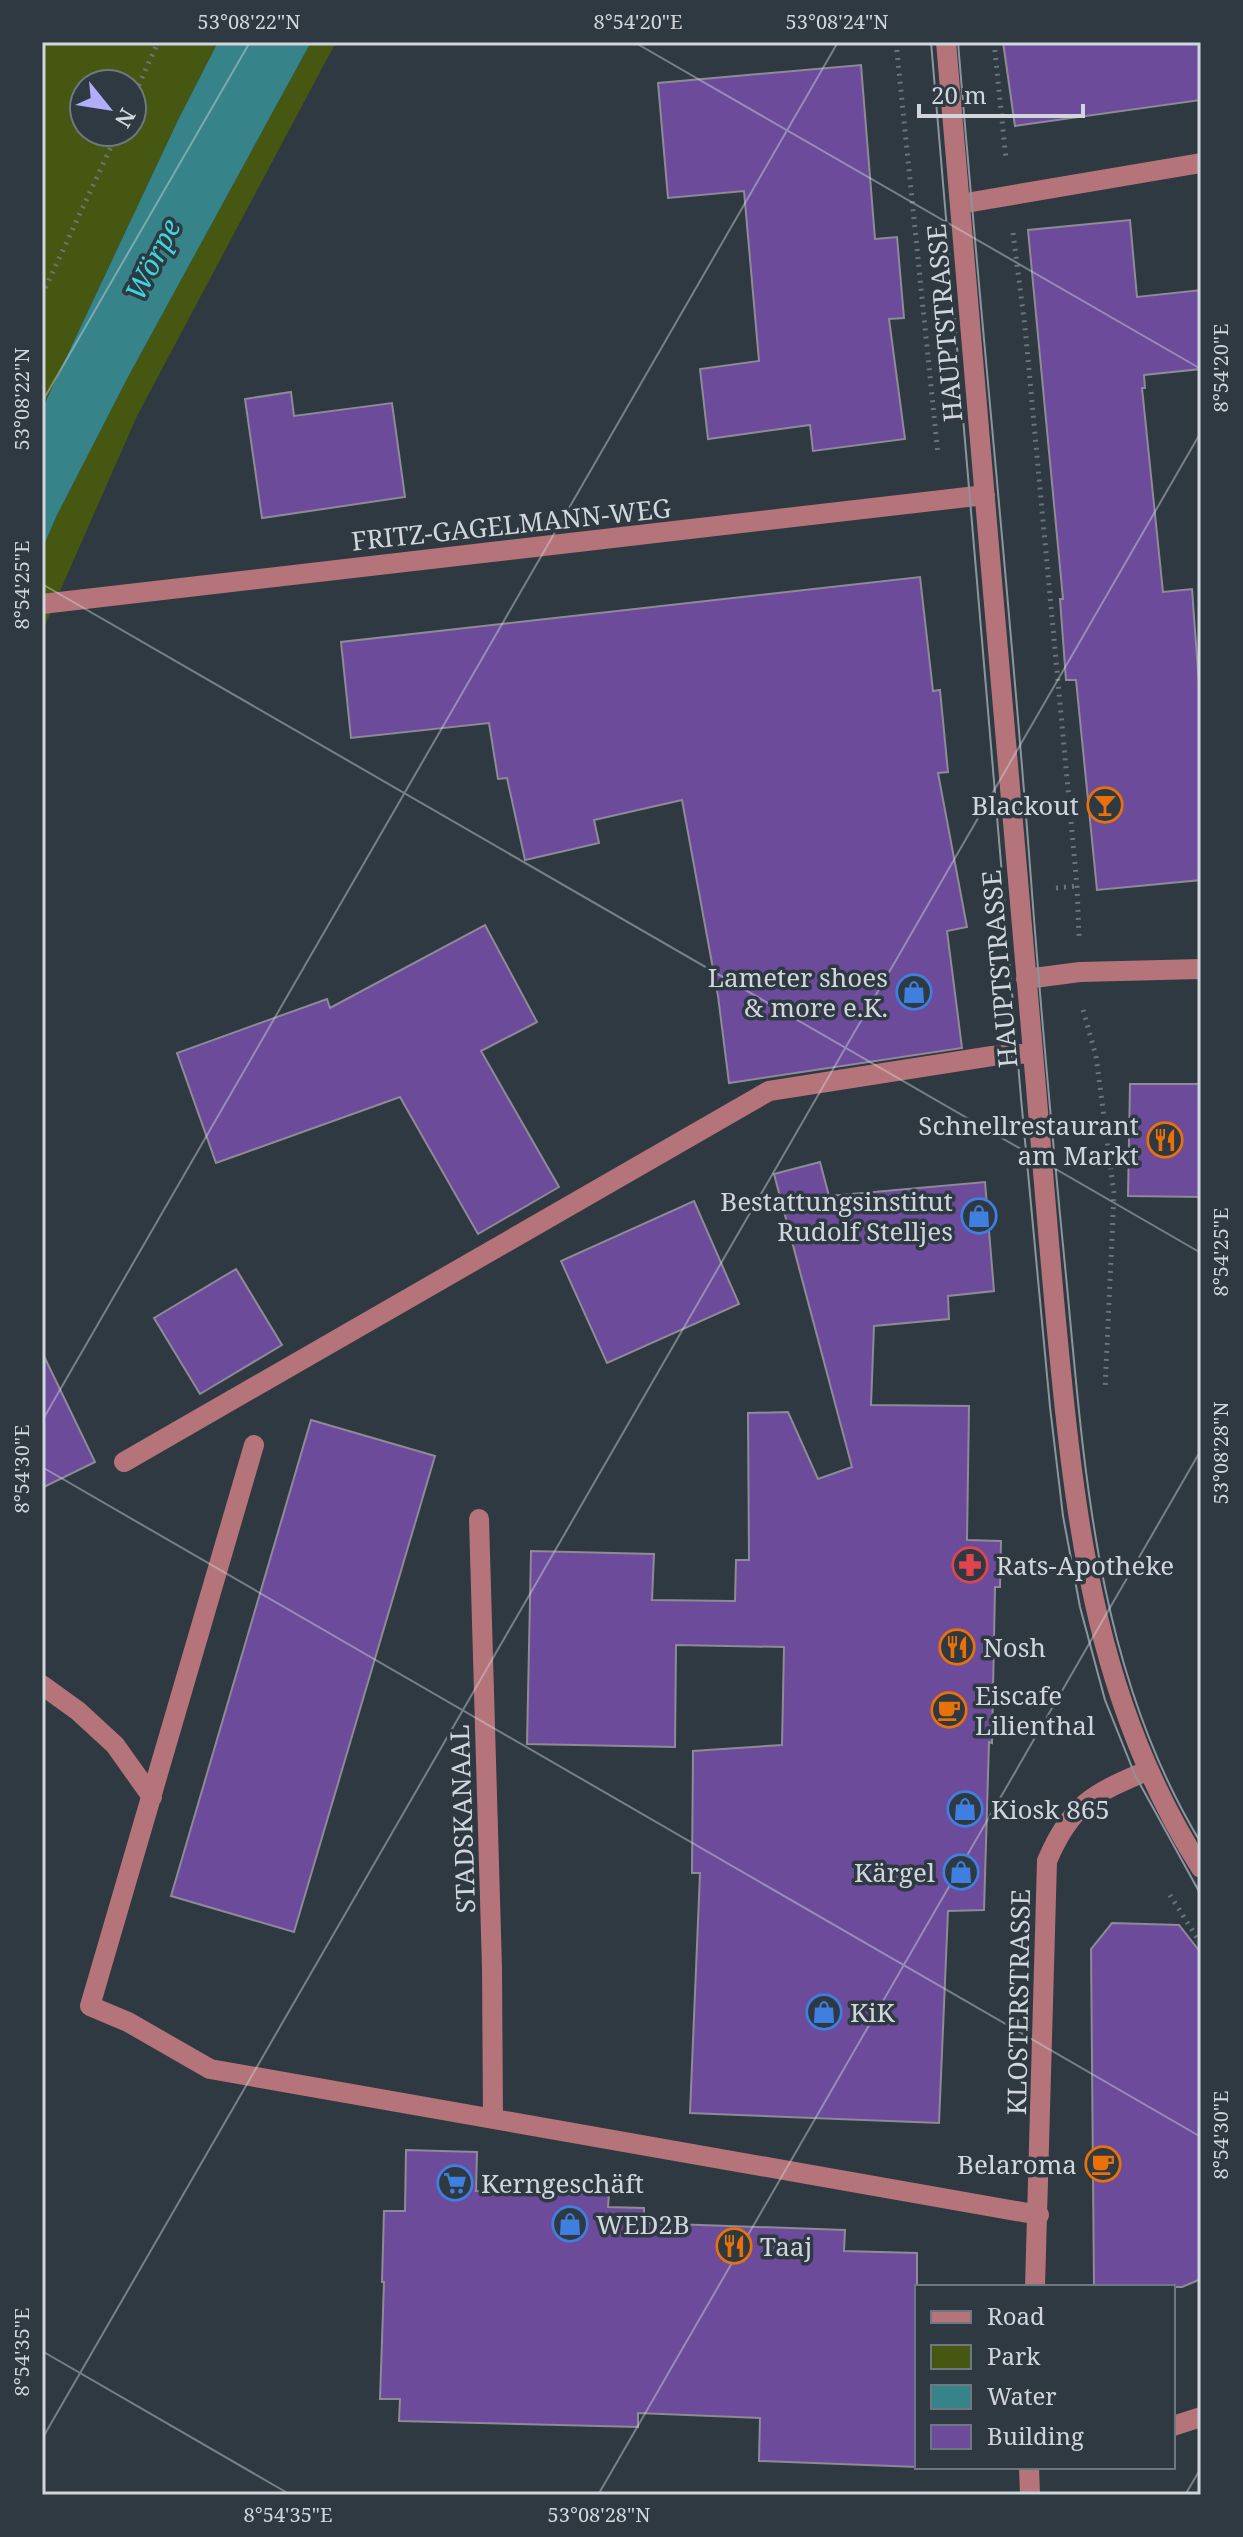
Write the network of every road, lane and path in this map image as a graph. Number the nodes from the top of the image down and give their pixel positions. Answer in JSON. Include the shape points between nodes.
{"nodes":[{"id":1,"x":158,"y":42,"type":"edge"},
{"id":2,"x":896,"y":42,"type":"edge"},
{"id":3,"x":946,"y":42,"type":"edge"},
{"id":4,"x":994,"y":42,"type":"edge"},
{"id":5,"x":146,"y":68,"type":"edge"},
{"id":6,"x":111,"y":148,"type":"edge"},
{"id":7,"x":1201,"y":163,"type":"edge"},
{"id":8,"x":1007,"y":164,"type":"dead end"},
{"id":9,"x":960,"y":204,"type":"junction"},
{"id":10,"x":1013,"y":231,"type":"dead end"},
{"id":11,"x":42,"y":295,"type":"edge"},
{"id":12,"x":939,"y":461,"type":"dead end"},
{"id":13,"x":985,"y":495,"type":"junction"},
{"id":14,"x":42,"y":604,"type":"edge"},
{"id":15,"x":1201,"y":969,"type":"edge"},
{"id":16,"x":1080,"y":972,"type":"junction"},
{"id":17,"x":1026,"y":979,"type":"junction"},
{"id":18,"x":1033,"y":1053,"type":"junction"},
{"id":19,"x":1106,"y":1404,"type":"dead end"},
{"id":20,"x":254,"y":1445,"type":"dead end"},
{"id":21,"x":124,"y":1462,"type":"dead end"},
{"id":22,"x":479,"y":1519,"type":"dead end"},
{"id":23,"x":42,"y":1685,"type":"edge"},
{"id":24,"x":1149,"y":1770,"type":"junction"},
{"id":25,"x":152,"y":1797,"type":"junction"},
{"id":26,"x":1201,"y":1868,"type":"edge"},
{"id":27,"x":493,"y":2118,"type":"junction"},
{"id":28,"x":1039,"y":2215,"type":"junction"},
{"id":29,"x":1035,"y":2285,"type":"edge"},
{"id":30,"x":1201,"y":2417,"type":"edge"},
{"id":31,"x":1175,"y":2425,"type":"edge"},
{"id":32,"x":1029,"y":2469,"type":"edge"},
{"id":33,"x":1030,"y":2495,"type":"edge"}],
"edges":[{"from":1,"to":5,"type":"path"},
{"from":2,"to":12,"type":"path"},
{"from":3,"to":9,"type":"street","name":"HAUPTSTRASSE"},
{"from":4,"to":8,"type":"path"},
{"from":6,"to":11,"type":"path"},
{"from":7,"to":9,"type":"street"},
{"from":9,"to":13,"type":"street","name":"HAUPTSTRASSE"},
{"from":10,"to":16,"type":"path","via":[[1075,871]]},
{"from":13,"to":14,"type":"street","name":"FRITZ-GAGELMANN-WEG"},
{"from":13,"to":17,"type":"street","name":"HAUPTSTRASSE"},
{"from":15,"to":16,"type":"street"},
{"from":16,"to":17,"type":"street"},
{"from":16,"to":19,"type":"path","via":[[1114,1194]]},
{"from":17,"to":18,"type":"street","name":"HAUPTSTRASSE"},
{"from":18,"to":21,"type":"street","via":[[769,1091]]},
{"from":18,"to":24,"type":"street","name":"HAUPTSTRASSE","via":[[1078,1520],[1106,1651]]},
{"from":20,"to":25,"type":"street"},
{"from":22,"to":27,"type":"street","name":"STADSKANAAL"},
{"from":23,"to":25,"type":"street","via":[[115,1745]]},
{"from":24,"to":26,"type":"street","name":"HAUPTSTRASSE"},
{"from":24,"to":28,"type":"street","name":"KLOSTERSTRASSE","via":[[1111,1786],[1072,1814],[1047,1861]]},
{"from":25,"to":27,"type":"street","via":[[90,2006],[210,2069]]},
{"from":27,"to":28,"type":"street"},
{"from":28,"to":29,"type":"street","name":"KLOSTERSTRASSE"},
{"from":30,"to":31,"type":"street"},
{"from":32,"to":33,"type":"street"}]}
